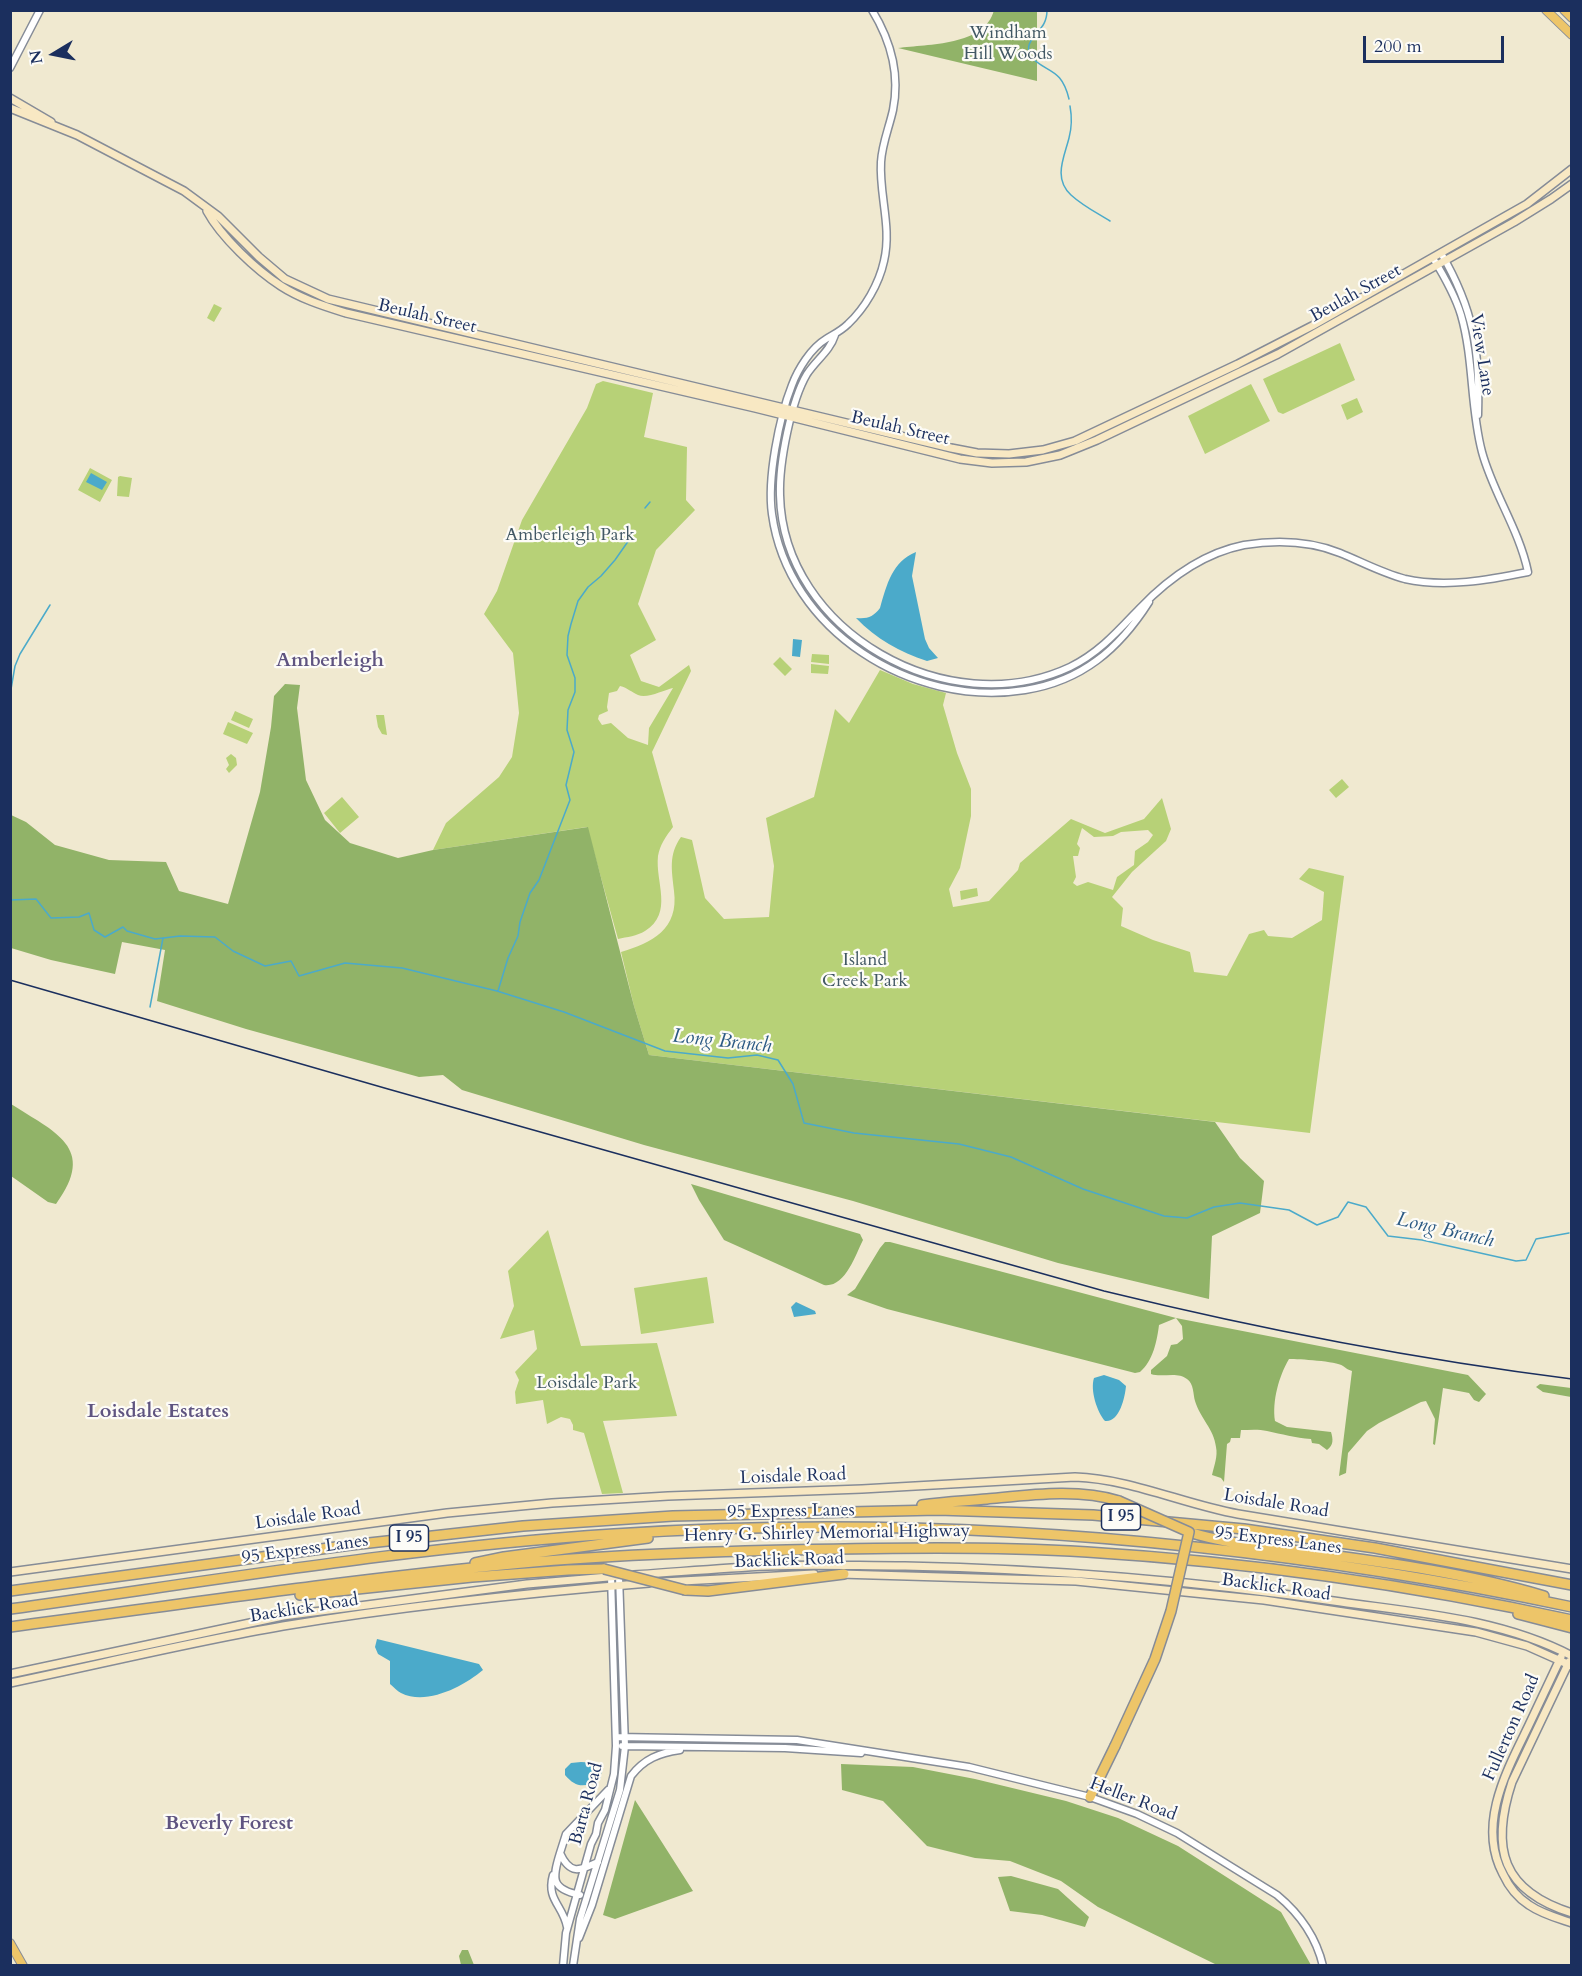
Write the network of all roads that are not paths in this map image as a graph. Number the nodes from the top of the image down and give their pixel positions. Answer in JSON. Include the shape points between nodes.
{"nodes":[{"id":1,"x":40,"y":10,"type":"edge"},
{"id":2,"x":872,"y":10,"type":"edge"},
{"id":3,"x":1546,"y":10,"type":"edge"},
{"id":4,"x":1564,"y":10,"type":"edge"},
{"id":5,"x":1572,"y":18,"type":"edge"},
{"id":6,"x":1572,"y":35,"type":"edge"},
{"id":7,"x":10,"y":68,"type":"edge"},
{"id":8,"x":10,"y":98,"type":"edge"},
{"id":9,"x":10,"y":108,"type":"edge"},
{"id":10,"x":61,"y":128,"type":"junction"},
{"id":11,"x":1572,"y":169,"type":"edge"},
{"id":12,"x":1572,"y":184,"type":"edge"},
{"id":13,"x":206,"y":208,"type":"junction"},
{"id":14,"x":1441,"y":253,"type":"junction"},
{"id":15,"x":1433,"y":258,"type":"junction"},
{"id":16,"x":1445,"y":261,"type":"junction"},
{"id":17,"x":1437,"y":265,"type":"junction"},
{"id":18,"x":835,"y":335,"type":"junction"},
{"id":19,"x":1252,"y":357,"type":"junction"},
{"id":20,"x":1256,"y":365,"type":"junction"},
{"id":21,"x":785,"y":408,"type":"junction"},
{"id":22,"x":794,"y":410,"type":"junction"},
{"id":23,"x":783,"y":416,"type":"junction"},
{"id":24,"x":792,"y":419,"type":"junction"},
{"id":25,"x":1478,"y":428,"type":"junction"},
{"id":26,"x":1153,"y":596,"type":"junction"},
{"id":27,"x":893,"y":1510,"type":"junction"},
{"id":28,"x":743,"y":1528,"type":"junction"},
{"id":29,"x":1189,"y":1532,"type":"junction"},
{"id":30,"x":1572,"y":1569,"type":"edge"},
{"id":31,"x":450,"y":1570,"type":"junction"},
{"id":32,"x":10,"y":1572,"type":"edge"},
{"id":33,"x":611,"y":1574,"type":"junction"},
{"id":34,"x":844,"y":1574,"type":"junction"},
{"id":35,"x":1572,"y":1585,"type":"edge"},
{"id":36,"x":615,"y":1586,"type":"junction"},
{"id":37,"x":10,"y":1592,"type":"edge"},
{"id":38,"x":1473,"y":1600,"type":"junction"},
{"id":39,"x":190,"y":1604,"type":"junction"},
{"id":40,"x":1572,"y":1605,"type":"edge"},
{"id":41,"x":10,"y":1609,"type":"edge"},
{"id":42,"x":1572,"y":1620,"type":"edge"},
{"id":43,"x":10,"y":1627,"type":"edge"},
{"id":44,"x":1572,"y":1628,"type":"edge"},
{"id":45,"x":1563,"y":1652,"type":"junction"},
{"id":46,"x":1560,"y":1660,"type":"junction"},
{"id":47,"x":1571,"y":1661,"type":"edge"},
{"id":48,"x":10,"y":1674,"type":"edge"},
{"id":49,"x":10,"y":1683,"type":"edge"},
{"id":50,"x":617,"y":1737,"type":"junction"},
{"id":51,"x":625,"y":1737,"type":"junction"},
{"id":52,"x":616,"y":1746,"type":"junction"},
{"id":53,"x":625,"y":1746,"type":"junction"},
{"id":54,"x":704,"y":1747,"type":"junction"},
{"id":55,"x":879,"y":1753,"type":"junction"},
{"id":56,"x":621,"y":1781,"type":"junction"},
{"id":57,"x":610,"y":1787,"type":"junction"},
{"id":58,"x":1090,"y":1797,"type":"junction"},
{"id":59,"x":623,"y":1802,"type":"junction"},
{"id":60,"x":560,"y":1853,"type":"junction"},
{"id":61,"x":598,"y":1862,"type":"junction"},
{"id":62,"x":585,"y":1868,"type":"junction"},
{"id":63,"x":553,"y":1875,"type":"junction"},
{"id":64,"x":589,"y":1893,"type":"junction"},
{"id":65,"x":577,"y":1894,"type":"junction"},
{"id":66,"x":1572,"y":1913,"type":"edge"},
{"id":67,"x":1572,"y":1923,"type":"edge"},
{"id":68,"x":567,"y":1930,"type":"junction"},
{"id":69,"x":10,"y":1943,"type":"edge"},
{"id":70,"x":575,"y":1944,"type":"junction"},
{"id":71,"x":23,"y":1965,"type":"edge"},
{"id":72,"x":563,"y":1965,"type":"edge"},
{"id":73,"x":573,"y":1965,"type":"edge"},
{"id":74,"x":1323,"y":1965,"type":"edge"}],
"edges":[{"from":1,"to":7,"type":"street"},
{"from":2,"to":18,"type":"street","via":[[886,37],[894,67],[893,108],[881,163],[887,242],[871,294]]},
{"from":3,"to":6,"type":"main road"},
{"from":4,"to":5,"type":"main road"},
{"from":8,"to":10,"type":"main road","name":"Beulah Street"},
{"from":9,"to":10,"type":"main road","name":"Beulah Street"},
{"from":10,"to":13,"type":"main road","name":"Beulah Street","via":[[174,185]]},
{"from":11,"to":14,"type":"main road","name":"Beulah Street","via":[[1527,204]]},
{"from":12,"to":16,"type":"main road","name":"Beulah Street"},
{"from":13,"to":21,"type":"main road","name":"Beulah Street","via":[[285,279],[328,300]]},
{"from":13,"to":23,"type":"main road","name":"Beulah Street","via":[[235,247],[281,286],[313,302]]},
{"from":14,"to":15,"type":"main road","name":"Beulah Street"},
{"from":14,"to":16,"type":"street","name":"View Lane"},
{"from":15,"to":17,"type":"street","name":"View Lane"},
{"from":15,"to":19,"type":"main road","name":"Beulah Street"},
{"from":16,"to":17,"type":"main road","name":"Beulah Street"},
{"from":16,"to":25,"type":"street","name":"View Lane","via":[[1468,309],[1474,334]]},
{"from":17,"to":20,"type":"main road","name":"Beulah Street"},
{"from":17,"to":25,"type":"street","name":"View Lane","via":[[1461,314]]},
{"from":18,"to":21,"type":"street","via":[[820,344],[800,368]]},
{"from":18,"to":22,"type":"street","via":[[808,373]]},
{"from":19,"to":20,"type":"main road"},
{"from":19,"to":22,"type":"main road","name":"Beulah Street","via":[[1075,441],[1026,453],[961,450]]},
{"from":20,"to":24,"type":"main road","name":"Beulah Street","via":[[1078,449],[1026,462],[960,459]]},
{"from":21,"to":22,"type":"main road","name":"Beulah Street"},
{"from":21,"to":23,"type":"street"},
{"from":22,"to":24,"type":"street"},
{"from":23,"to":24,"type":"main road","name":"Beulah Street"},
{"from":23,"to":26,"type":"street","via":[[772,472],[771,503],[778,540],[789,568],[807,600],[834,631],[864,655],[897,673],[935,685],[988,693],[1045,685],[1084,669],[1113,648]]},
{"from":24,"to":26,"type":"street","via":[[780,494],[791,553],[809,587],[841,625],[871,649],[897,663],[960,682],[1004,683],[1039,678],[1091,655]]},
{"from":25,"to":26,"type":"street","name":"View Lane","via":[[1486,464],[1520,541],[1528,572],[1467,581],[1421,582],[1388,574],[1328,549],[1272,542],[1244,545],[1209,556],[1184,570]]},
{"from":27,"to":29,"type":"highway","bridge":true,"via":[[1016,1496],[1092,1495],[1119,1501]]},
{"from":27,"to":35,"type":"highway","name":"Henry G. Shirley Memorial Highway","number":"I 95","via":[[1046,1512],[1220,1526],[1395,1551]]},
{"from":27,"to":37,"type":"highway","name":"Henry G. Shirley Memorial Highway","number":"I 95","via":[[673,1516],[523,1526],[351,1545]]},
{"from":28,"to":31,"type":"highway","via":[[498,1558]]},
{"from":28,"to":40,"type":"highway","name":"95 Express Lanes","via":[[1002,1532],[1164,1544],[1345,1566]]},
{"from":28,"to":41,"type":"highway","name":"95 Express Lanes","via":[[496,1543]]},
{"from":29,"to":40,"type":"highway","via":[[1457,1575]]},
{"from":29,"to":58,"type":"highway","bridge":true,"via":[[1155,1659]]},
{"from":30,"to":32,"type":"main road","name":"Loisdale Road","via":[[1238,1514],[1099,1478],[1076,1477],[529,1505]]},
{"from":31,"to":38,"type":"highway","name":"Henry G. Shirley Memorial Highway","number":"I 95","via":[[708,1552],[1013,1549],[1213,1562]]},
{"from":31,"to":39,"type":"highway","name":"Henry G. Shirley Memorial Highway","number":"I 95"},
{"from":33,"to":34,"type":"highway","bridge":true,"via":[[708,1591]]},
{"from":33,"to":36,"type":"street","name":"Barta Road"},
{"from":33,"to":39,"type":"highway","via":[[568,1570]]},
{"from":33,"to":45,"type":"main road","name":"Backlick Road","via":[[770,1566],[1076,1572],[1264,1591],[1446,1617],[1520,1634]]},
{"from":33,"to":48,"type":"main road","name":"Backlick Road","via":[[284,1616]]},
{"from":34,"to":36,"type":"main road","name":"Backlick Road"},
{"from":34,"to":46,"type":"main road","name":"Backlick Road","via":[[1076,1581],[1264,1600],[1466,1630],[1511,1641]]},
{"from":36,"to":49,"type":"main road","name":"Backlick Road","via":[[285,1626]]},
{"from":36,"to":50,"type":"street","name":"Barta Road"},
{"from":36,"to":51,"type":"street","name":"Barta Road"},
{"from":38,"to":42,"type":"highway","name":"Henry G. Shirley Memorial Highway","number":"I 95"},
{"from":38,"to":44,"type":"highway"},
{"from":39,"to":43,"type":"highway","name":"Henry G. Shirley Memorial Highway","number":"I 95"},
{"from":45,"to":46,"type":"main road","name":"Fullerton Road"},
{"from":45,"to":47,"type":"main road","name":"Backlick Road"},
{"from":46,"to":47,"type":"main road","name":"Backlick Road"},
{"from":46,"to":67,"type":"main road","name":"Fullerton Road","via":[[1505,1776],[1495,1809],[1493,1840],[1500,1870],[1519,1897],[1541,1912]]},
{"from":47,"to":66,"type":"main road","name":"Fullerton Road","via":[[1512,1782],[1502,1833],[1507,1861],[1521,1886],[1538,1900]]},
{"from":50,"to":51,"type":"street","name":"Heller Road"},
{"from":50,"to":52,"type":"street","name":"Barta Road"},
{"from":51,"to":53,"type":"street","name":"Barta Road"},
{"from":51,"to":55,"type":"street","name":"Heller Road","via":[[797,1740]]},
{"from":52,"to":53,"type":"street","name":"Heller Road"},
{"from":52,"to":57,"type":"street","name":"Barta Road"},
{"from":53,"to":54,"type":"street","name":"Heller Road"},
{"from":53,"to":56,"type":"street","name":"Barta Road"},
{"from":54,"to":55,"type":"street","name":"Heller Road"},
{"from":54,"to":59,"type":"street","via":[[667,1752],[646,1761],[631,1776]]},
{"from":55,"to":58,"type":"street","name":"Heller Road","via":[[958,1765]]},
{"from":56,"to":59,"type":"street"},
{"from":56,"to":61,"type":"street","name":"Barta Road"},
{"from":57,"to":60,"type":"street","via":[[566,1834]]},
{"from":57,"to":62,"type":"street","name":"Barta Road"},
{"from":58,"to":74,"type":"street","name":"Heller Road","via":[[1167,1828],[1277,1895],[1308,1927]]},
{"from":59,"to":70,"type":"street","via":[[592,1905]]},
{"from":60,"to":62,"type":"street","via":[[570,1868]]},
{"from":60,"to":63,"type":"street"},
{"from":61,"to":62,"type":"street"},
{"from":61,"to":64,"type":"street","name":"Barta Road"},
{"from":62,"to":65,"type":"street","name":"Barta Road"},
{"from":63,"to":65,"type":"street","via":[[559,1887]]},
{"from":63,"to":68,"type":"street","via":[[550,1889]]},
{"from":64,"to":65,"type":"street"},
{"from":64,"to":70,"type":"street","name":"Barta Road"},
{"from":65,"to":68,"type":"street","name":"Barta Road"},
{"from":68,"to":72,"type":"street","name":"Barta Road"},
{"from":69,"to":71,"type":"main road"},
{"from":70,"to":73,"type":"street","name":"Barta Road"}]}
